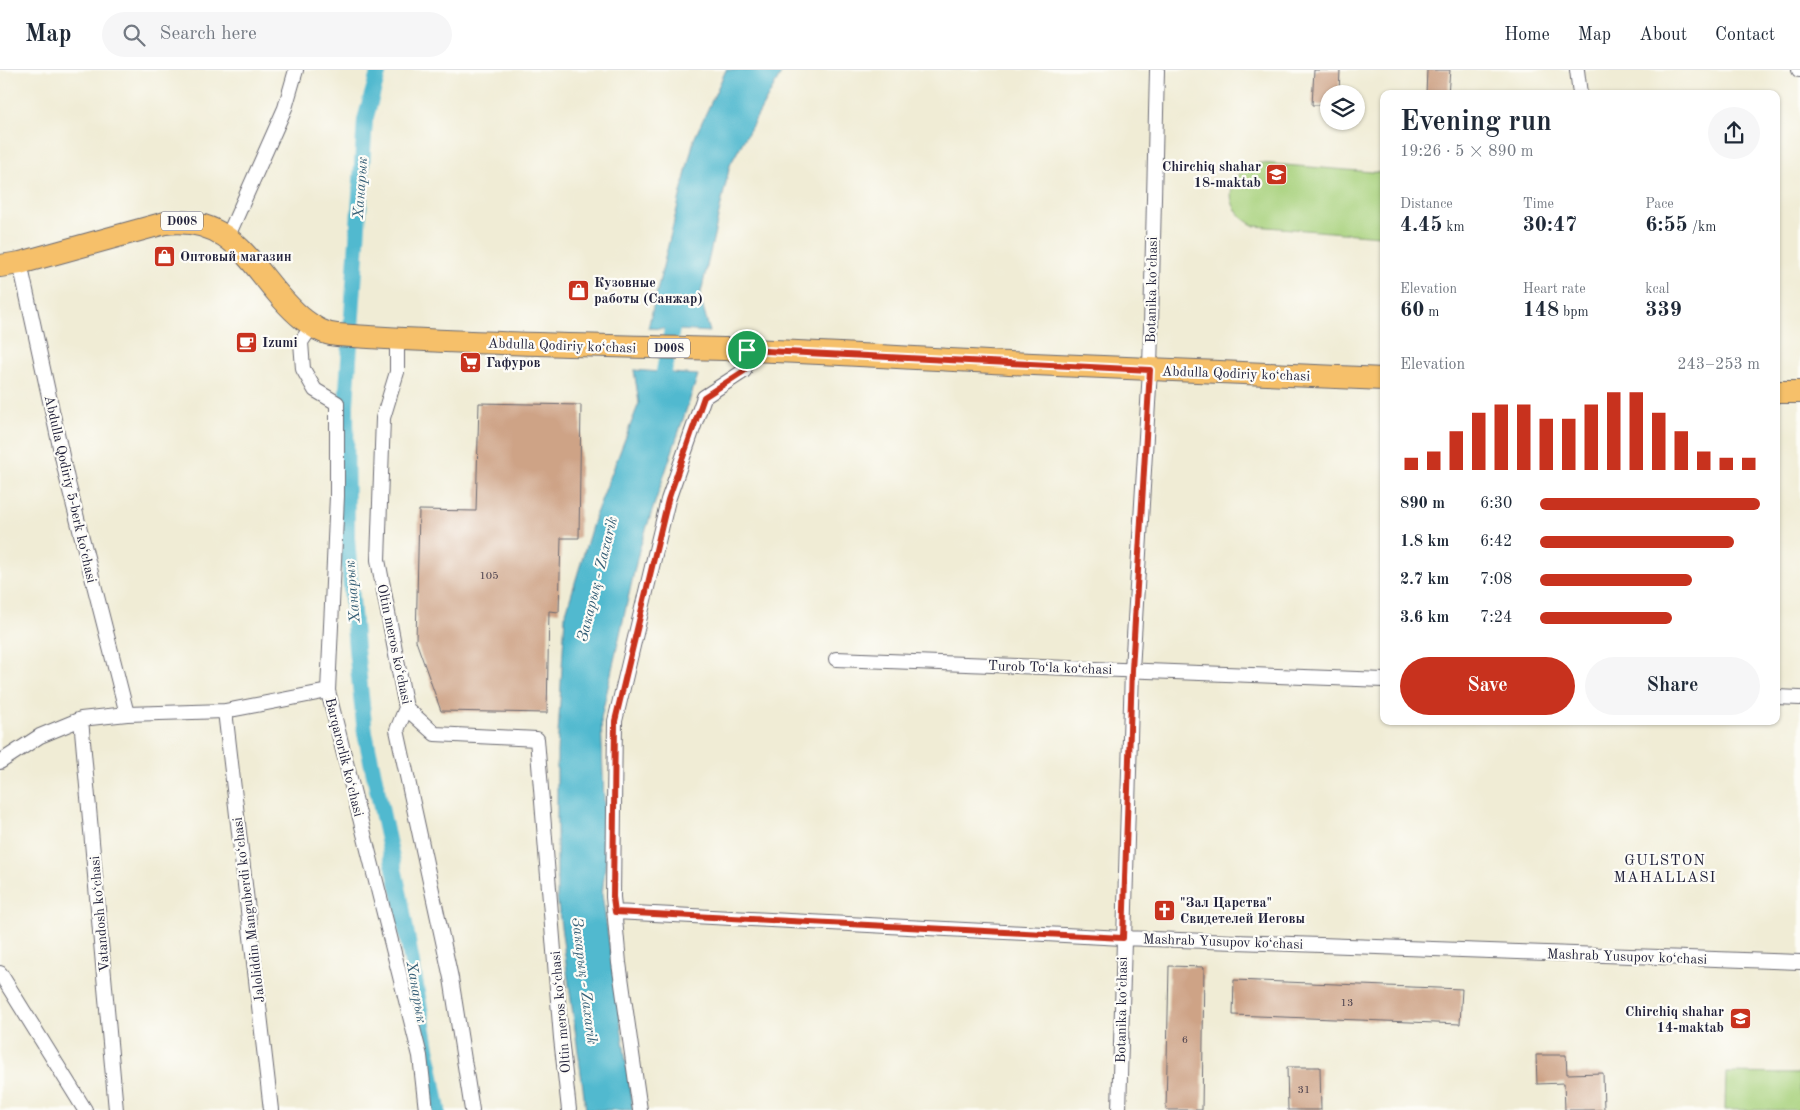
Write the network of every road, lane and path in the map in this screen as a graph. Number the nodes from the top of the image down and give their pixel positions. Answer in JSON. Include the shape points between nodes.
{"nodes":[{"id":1,"x":296,"y":70,"type":"edge"},
{"id":2,"x":1157,"y":70,"type":"edge"},
{"id":3,"x":1578,"y":70,"type":"edge"},
{"id":4,"x":1580,"y":90,"type":"edge"},
{"id":5,"x":228,"y":236,"type":"junction"},
{"id":6,"x":10,"y":265,"type":"edge"},
{"id":7,"x":319,"y":330,"type":"junction"},
{"id":8,"x":397,"y":339,"type":"junction"},
{"id":9,"x":747,"y":350,"type":"junction"},
{"id":10,"x":1150,"y":370,"type":"junction"},
{"id":11,"x":1380,"y":378,"type":"edge"},
{"id":12,"x":1780,"y":392,"type":"edge"},
{"id":13,"x":1800,"y":392,"type":"edge"},
{"id":14,"x":836,"y":658,"type":"dead end"},
{"id":15,"x":1132,"y":670,"type":"junction"},
{"id":16,"x":1380,"y":680,"type":"edge"},
{"id":17,"x":328,"y":691,"type":"junction"},
{"id":18,"x":1780,"y":697,"type":"edge"},
{"id":19,"x":1800,"y":698,"type":"edge"},
{"id":20,"x":406,"y":708,"type":"junction"},
{"id":21,"x":225,"y":711,"type":"junction"},
{"id":22,"x":127,"y":714,"type":"junction"},
{"id":23,"x":81,"y":719,"type":"junction"},
{"id":24,"x":0,"y":762,"type":"edge"},
{"id":25,"x":615,"y":912,"type":"junction"},
{"id":26,"x":1123,"y":938,"type":"junction"},
{"id":27,"x":1800,"y":962,"type":"edge"},
{"id":28,"x":0,"y":973,"type":"edge"},
{"id":29,"x":85,"y":1110,"type":"edge"},
{"id":30,"x":116,"y":1110,"type":"edge"},
{"id":31,"x":271,"y":1110,"type":"edge"},
{"id":32,"x":426,"y":1110,"type":"edge"},
{"id":33,"x":472,"y":1110,"type":"edge"},
{"id":34,"x":569,"y":1110,"type":"edge"},
{"id":35,"x":640,"y":1110,"type":"edge"},
{"id":36,"x":1119,"y":1110,"type":"edge"}],
"edges":[{"from":1,"to":5,"type":"street","via":[[285,108]]},
{"from":2,"to":10,"type":"street","name":"Botanika ko‘chasi"},
{"from":3,"to":4,"type":"street"},
{"from":5,"to":6,"type":"main road","number":"D008","via":[[195,223],[179,221]]},
{"from":5,"to":7,"type":"main road","number":"D008","via":[[286,303]]},
{"from":6,"to":22,"type":"street","name":"Abdulla Qodiriy 5-berk ko‘chasi"},
{"from":7,"to":8,"type":"main road","name":"Abdulla Qodiriy ko‘chasi","number":"D008"},
{"from":7,"to":17,"type":"street","name":"Barqarorlik ko‘chasi","via":[[301,342],[303,369],[316,390],[337,403],[337,496]]},
{"from":8,"to":9,"type":"main road","name":"Abdulla Qodiriy ko‘chasi","number":"D008"},
{"from":8,"to":20,"type":"street","name":"Oltin meros ko‘chasi","via":[[397,372],[383,418],[378,560]]},
{"from":9,"to":10,"type":"main road","name":"Abdulla Qodiriy ko‘chasi","number":"D008"},
{"from":9,"to":25,"type":"street","via":[[744,371],[704,397],[668,500],[615,721]]},
{"from":10,"to":11,"type":"main road","name":"Abdulla Qodiriy ko‘chasi","number":"D008"},
{"from":10,"to":15,"type":"street","name":"Botanika ko‘chasi"},
{"from":12,"to":13,"type":"main road"},
{"from":14,"to":15,"type":"street","name":"Turob To‘la ko‘chasi"},
{"from":15,"to":16,"type":"street","name":"Turob To‘la ko‘chasi"},
{"from":15,"to":26,"type":"street","name":"Botanika ko‘chasi"},
{"from":17,"to":21,"type":"street"},
{"from":17,"to":32,"type":"street","name":"Barqarorlik ko‘chasi","via":[[420,1056]]},
{"from":18,"to":19,"type":"street"},
{"from":20,"to":33,"type":"street","via":[[397,730],[451,978]]},
{"from":20,"to":34,"type":"street","name":"Oltin meros ko‘chasi","via":[[435,734],[537,739]]},
{"from":21,"to":22,"type":"street"},
{"from":21,"to":31,"type":"street","name":"Jaloliddin Manguberdi ko‘chasi"},
{"from":22,"to":23,"type":"street"},
{"from":23,"to":24,"type":"street","via":[[40,736]]},
{"from":23,"to":30,"type":"street","name":"Vatandosh ko‘chasi"},
{"from":25,"to":26,"type":"street","name":"Mashrab Yusupov ko‘chasi"},
{"from":25,"to":35,"type":"street"},
{"from":26,"to":27,"type":"street","name":"Mashrab Yusupov ko‘chasi"},
{"from":26,"to":36,"type":"street","name":"Botanika ko‘chasi"},
{"from":28,"to":29,"type":"street"}]}
